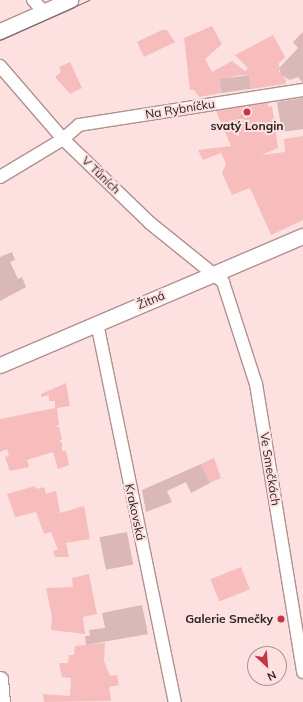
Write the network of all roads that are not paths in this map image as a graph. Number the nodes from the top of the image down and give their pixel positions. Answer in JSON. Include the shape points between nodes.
{"nodes":[{"id":1,"x":33,"y":0,"type":"edge"},
{"id":2,"x":70,"y":0,"type":"edge"},
{"id":3,"x":44,"y":12,"type":"junction"},
{"id":4,"x":1,"y":31,"type":"edge"},
{"id":5,"x":0,"y":66,"type":"edge"},
{"id":6,"x":303,"y":90,"type":"edge"},
{"id":7,"x":62,"y":139,"type":"junction"},
{"id":8,"x":0,"y":177,"type":"edge"},
{"id":9,"x":303,"y":236,"type":"edge"},
{"id":10,"x":212,"y":275,"type":"junction"},
{"id":11,"x":97,"y":323,"type":"junction"},
{"id":12,"x":0,"y":364,"type":"edge"},
{"id":13,"x":303,"y":672,"type":"edge"},
{"id":14,"x":0,"y":679,"type":"edge"},
{"id":15,"x":2,"y":702,"type":"edge"},
{"id":16,"x":175,"y":702,"type":"edge"}],
"edges":[{"from":1,"to":3,"type":"street"},
{"from":2,"to":3,"type":"main road"},
{"from":3,"to":4,"type":"main road"},
{"from":5,"to":7,"type":"street","name":"V Tůních"},
{"from":6,"to":7,"type":"street","name":"Na Rybníčku","via":[[79,125]]},
{"from":7,"to":8,"type":"street","name":"Na Rybníčku"},
{"from":7,"to":10,"type":"street","name":"V Tůních","via":[[150,223]]},
{"from":9,"to":10,"type":"main road","name":"Žitná"},
{"from":10,"to":11,"type":"main road","name":"Žitná"},
{"from":10,"to":13,"type":"street","name":"Ve Smečkách","via":[[223,282],[256,384]]},
{"from":11,"to":12,"type":"main road","name":"Žitná"},
{"from":11,"to":16,"type":"street","name":"Krakovská"},
{"from":14,"to":15,"type":"main road"}]}
